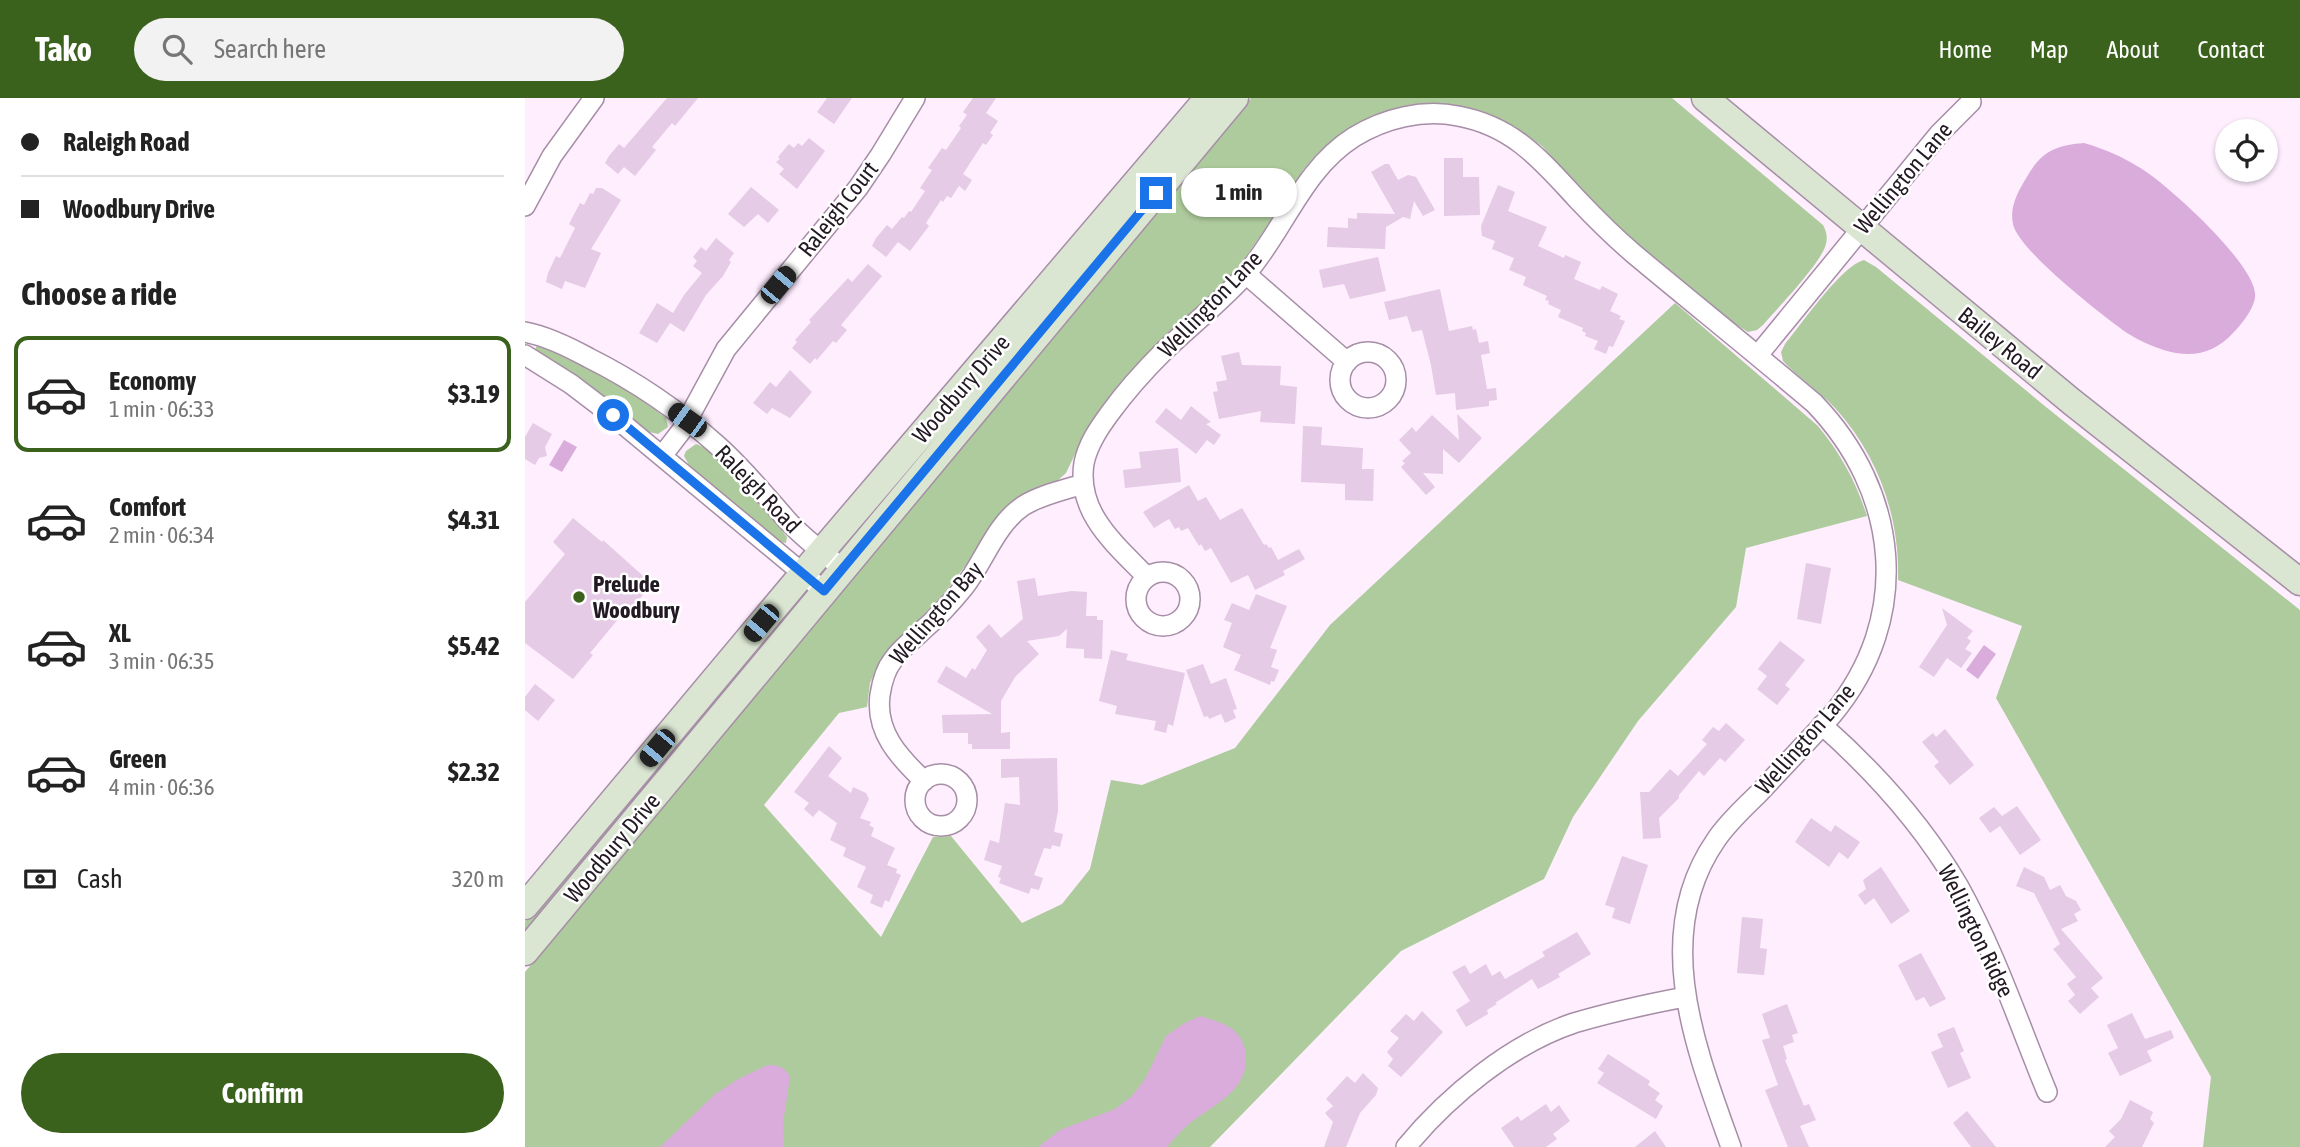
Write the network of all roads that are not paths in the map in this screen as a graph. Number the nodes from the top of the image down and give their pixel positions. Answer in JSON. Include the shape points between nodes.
{"nodes":[{"id":1,"x":594,"y":98,"type":"edge"},
{"id":2,"x":915,"y":98,"type":"edge"},
{"id":3,"x":1208,"y":98,"type":"edge"},
{"id":4,"x":1235,"y":98,"type":"edge"},
{"id":5,"x":1705,"y":98,"type":"edge"},
{"id":6,"x":1971,"y":102,"type":"dead end"},
{"id":7,"x":525,"y":206,"type":"edge"},
{"id":8,"x":1861,"y":228,"type":"junction"},
{"id":9,"x":1246,"y":274,"type":"junction"},
{"id":10,"x":525,"y":331,"type":"edge"},
{"id":11,"x":525,"y":355,"type":"edge"},
{"id":12,"x":1758,"y":355,"type":"junction"},
{"id":13,"x":1347,"y":362,"type":"dead end"},
{"id":14,"x":687,"y":420,"type":"junction"},
{"id":15,"x":662,"y":456,"type":"junction"},
{"id":16,"x":1083,"y":484,"type":"junction"},
{"id":17,"x":822,"y":551,"type":"junction"},
{"id":18,"x":843,"y":569,"type":"junction"},
{"id":19,"x":803,"y":573,"type":"junction"},
{"id":20,"x":1147,"y":577,"type":"dead end"},
{"id":21,"x":2300,"y":582,"type":"edge"},
{"id":22,"x":824,"y":591,"type":"junction"},
{"id":23,"x":1822,"y":725,"type":"junction"},
{"id":24,"x":924,"y":781,"type":"dead end"},
{"id":25,"x":525,"y":906,"type":"edge"},
{"id":26,"x":525,"y":952,"type":"edge"},
{"id":27,"x":1685,"y":997,"type":"junction"},
{"id":28,"x":2047,"y":1093,"type":"dead end"},
{"id":29,"x":1406,"y":1147,"type":"edge"},
{"id":30,"x":1731,"y":1147,"type":"edge"}],
"edges":[{"from":1,"to":7,"type":"street","via":[[552,156]]},
{"from":2,"to":14,"type":"street","name":"Raleigh Court","via":[[864,180],[732,341]]},
{"from":3,"to":17,"type":"main road","name":"Woodbury Drive"},
{"from":4,"to":18,"type":"main road","name":"Woodbury Drive"},
{"from":5,"to":8,"type":"main road","name":"Bailey Road"},
{"from":6,"to":8,"type":"street","name":"Wellington Lane","via":[[1938,134]]},
{"from":8,"to":12,"type":"street","name":"Wellington Lane"},
{"from":8,"to":21,"type":"main road","name":"Bailey Road"},
{"from":9,"to":12,"type":"street","name":"Wellington Lane","via":[[1301,190],[1335,151],[1381,123],[1434,113],[1460,116],[1525,145],[1634,254]]},
{"from":9,"to":13,"type":"street"},
{"from":9,"to":16,"type":"street","name":"Wellington Lane","via":[[1122,397],[1093,438]]},
{"from":10,"to":14,"type":"street","name":"Raleigh Road","via":[[607,367]]},
{"from":11,"to":15,"type":"street","name":"Raleigh Road","via":[[593,400]]},
{"from":12,"to":23,"type":"street","name":"Wellington Lane","via":[[1836,425],[1857,458],[1884,533],[1886,592],[1876,636],[1855,682]]},
{"from":14,"to":15,"type":"street","name":"Raleigh Court"},
{"from":14,"to":17,"type":"street","name":"Raleigh Road"},
{"from":15,"to":19,"type":"street","name":"Raleigh Road"},
{"from":16,"to":20,"type":"street","name":"Wellington Lane","via":[[1099,526]]},
{"from":16,"to":24,"type":"street","name":"Wellington Bay","via":[[1012,514],[965,586],[886,670],[879,706],[882,725],[896,752]]},
{"from":17,"to":18,"type":"street","name":"Raleigh Road"},
{"from":17,"to":19,"type":"main road","name":"Woodbury Drive"},
{"from":18,"to":22,"type":"main road","name":"Woodbury Drive"},
{"from":19,"to":22,"type":"street","name":"Raleigh Road"},
{"from":19,"to":25,"type":"main road","name":"Woodbury Drive"},
{"from":22,"to":26,"type":"main road","name":"Woodbury Drive"},
{"from":23,"to":27,"type":"street","name":"Wellington Lane","via":[[1723,831],[1699,868],[1682,934]]},
{"from":23,"to":28,"type":"street","name":"Wellington Ridge","via":[[1888,789],[1948,869],[1987,945]]},
{"from":27,"to":29,"type":"street","via":[[1572,1024],[1542,1037],[1464,1087]]},
{"from":27,"to":30,"type":"street","name":"Wellington Lane"}]}
